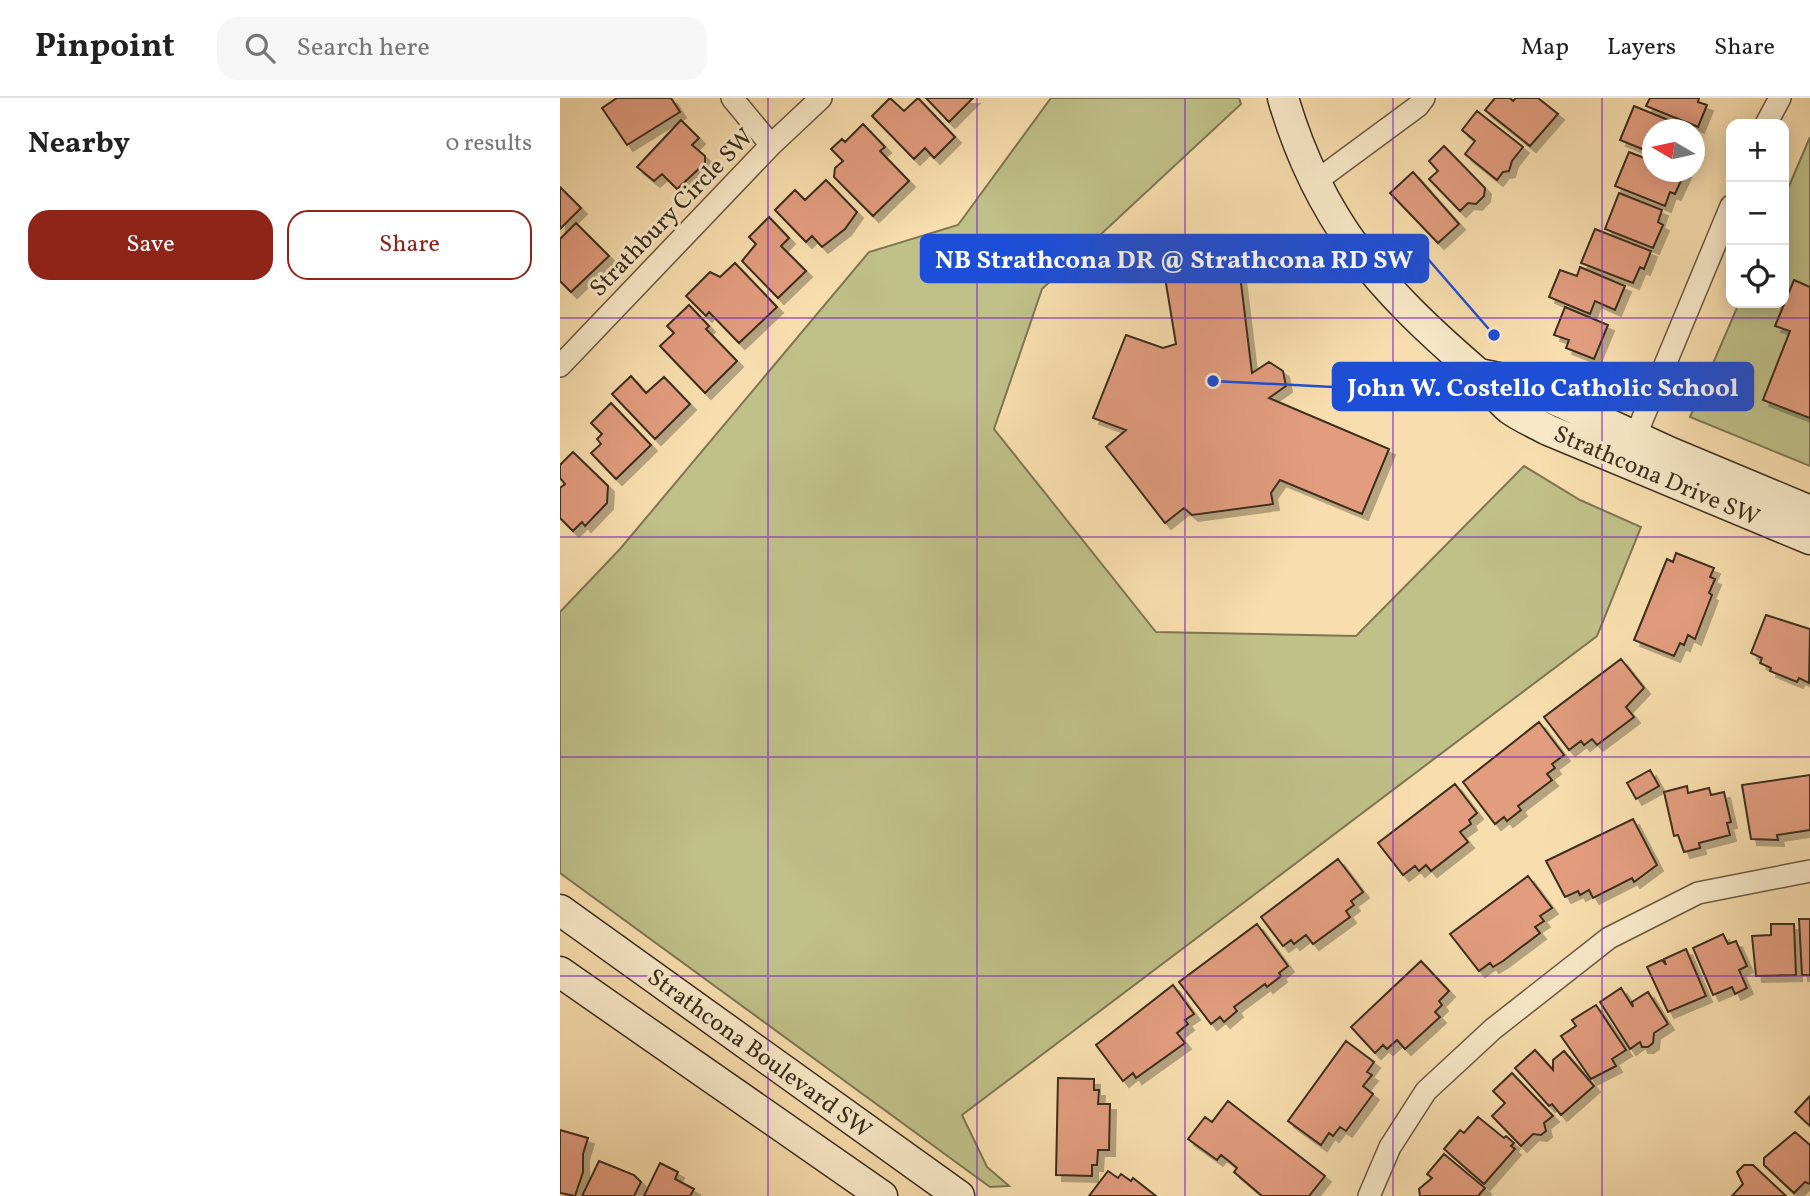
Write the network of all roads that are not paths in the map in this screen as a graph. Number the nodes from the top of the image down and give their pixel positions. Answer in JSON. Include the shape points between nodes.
{"nodes":[{"id":1,"x":732,"y":98,"type":"edge"},
{"id":2,"x":821,"y":98,"type":"edge"},
{"id":3,"x":1283,"y":98,"type":"edge"},
{"id":4,"x":1424,"y":98,"type":"edge"},
{"id":5,"x":1780,"y":98,"type":"edge"},
{"id":6,"x":1769,"y":119,"type":"edge"},
{"id":7,"x":771,"y":145,"type":"junction"},
{"id":8,"x":1315,"y":181,"type":"junction"},
{"id":9,"x":1726,"y":218,"type":"edge"},
{"id":10,"x":563,"y":355,"type":"edge"},
{"id":11,"x":1630,"y":449,"type":"junction"},
{"id":12,"x":1810,"y":510,"type":"edge"},
{"id":13,"x":1810,"y":539,"type":"edge"},
{"id":14,"x":1810,"y":871,"type":"edge"},
{"id":15,"x":560,"y":910,"type":"edge"},
{"id":16,"x":560,"y":972,"type":"edge"},
{"id":17,"x":882,"y":1196,"type":"edge"},
{"id":18,"x":959,"y":1196,"type":"edge"},
{"id":19,"x":1369,"y":1196,"type":"edge"}],
"edges":[{"from":1,"to":7,"type":"street"},
{"from":2,"to":7,"type":"street","name":"Strathbury Circle SW"},
{"from":3,"to":8,"type":"street","name":"Strathcona Drive SW"},
{"from":4,"to":8,"type":"street"},
{"from":5,"to":6,"type":"street"},
{"from":7,"to":10,"type":"street","name":"Strathbury Circle SW"},
{"from":8,"to":11,"type":"street","name":"Strathcona Drive SW","via":[[1349,240],[1392,295],[1479,374],[1509,408],[1548,430]]},
{"from":9,"to":11,"type":"street"},
{"from":11,"to":12,"type":"street","name":"Strathcona Drive SW"},
{"from":11,"to":13,"type":"street","name":"Strathcona Drive SW"},
{"from":14,"to":19,"type":"street","via":[[1698,893],[1609,938],[1493,1029],[1426,1091],[1390,1147]]},
{"from":15,"to":18,"type":"street","name":"Strathcona Boulevard SW"},
{"from":16,"to":17,"type":"street","name":"Strathcona Boulevard SW"}]}
